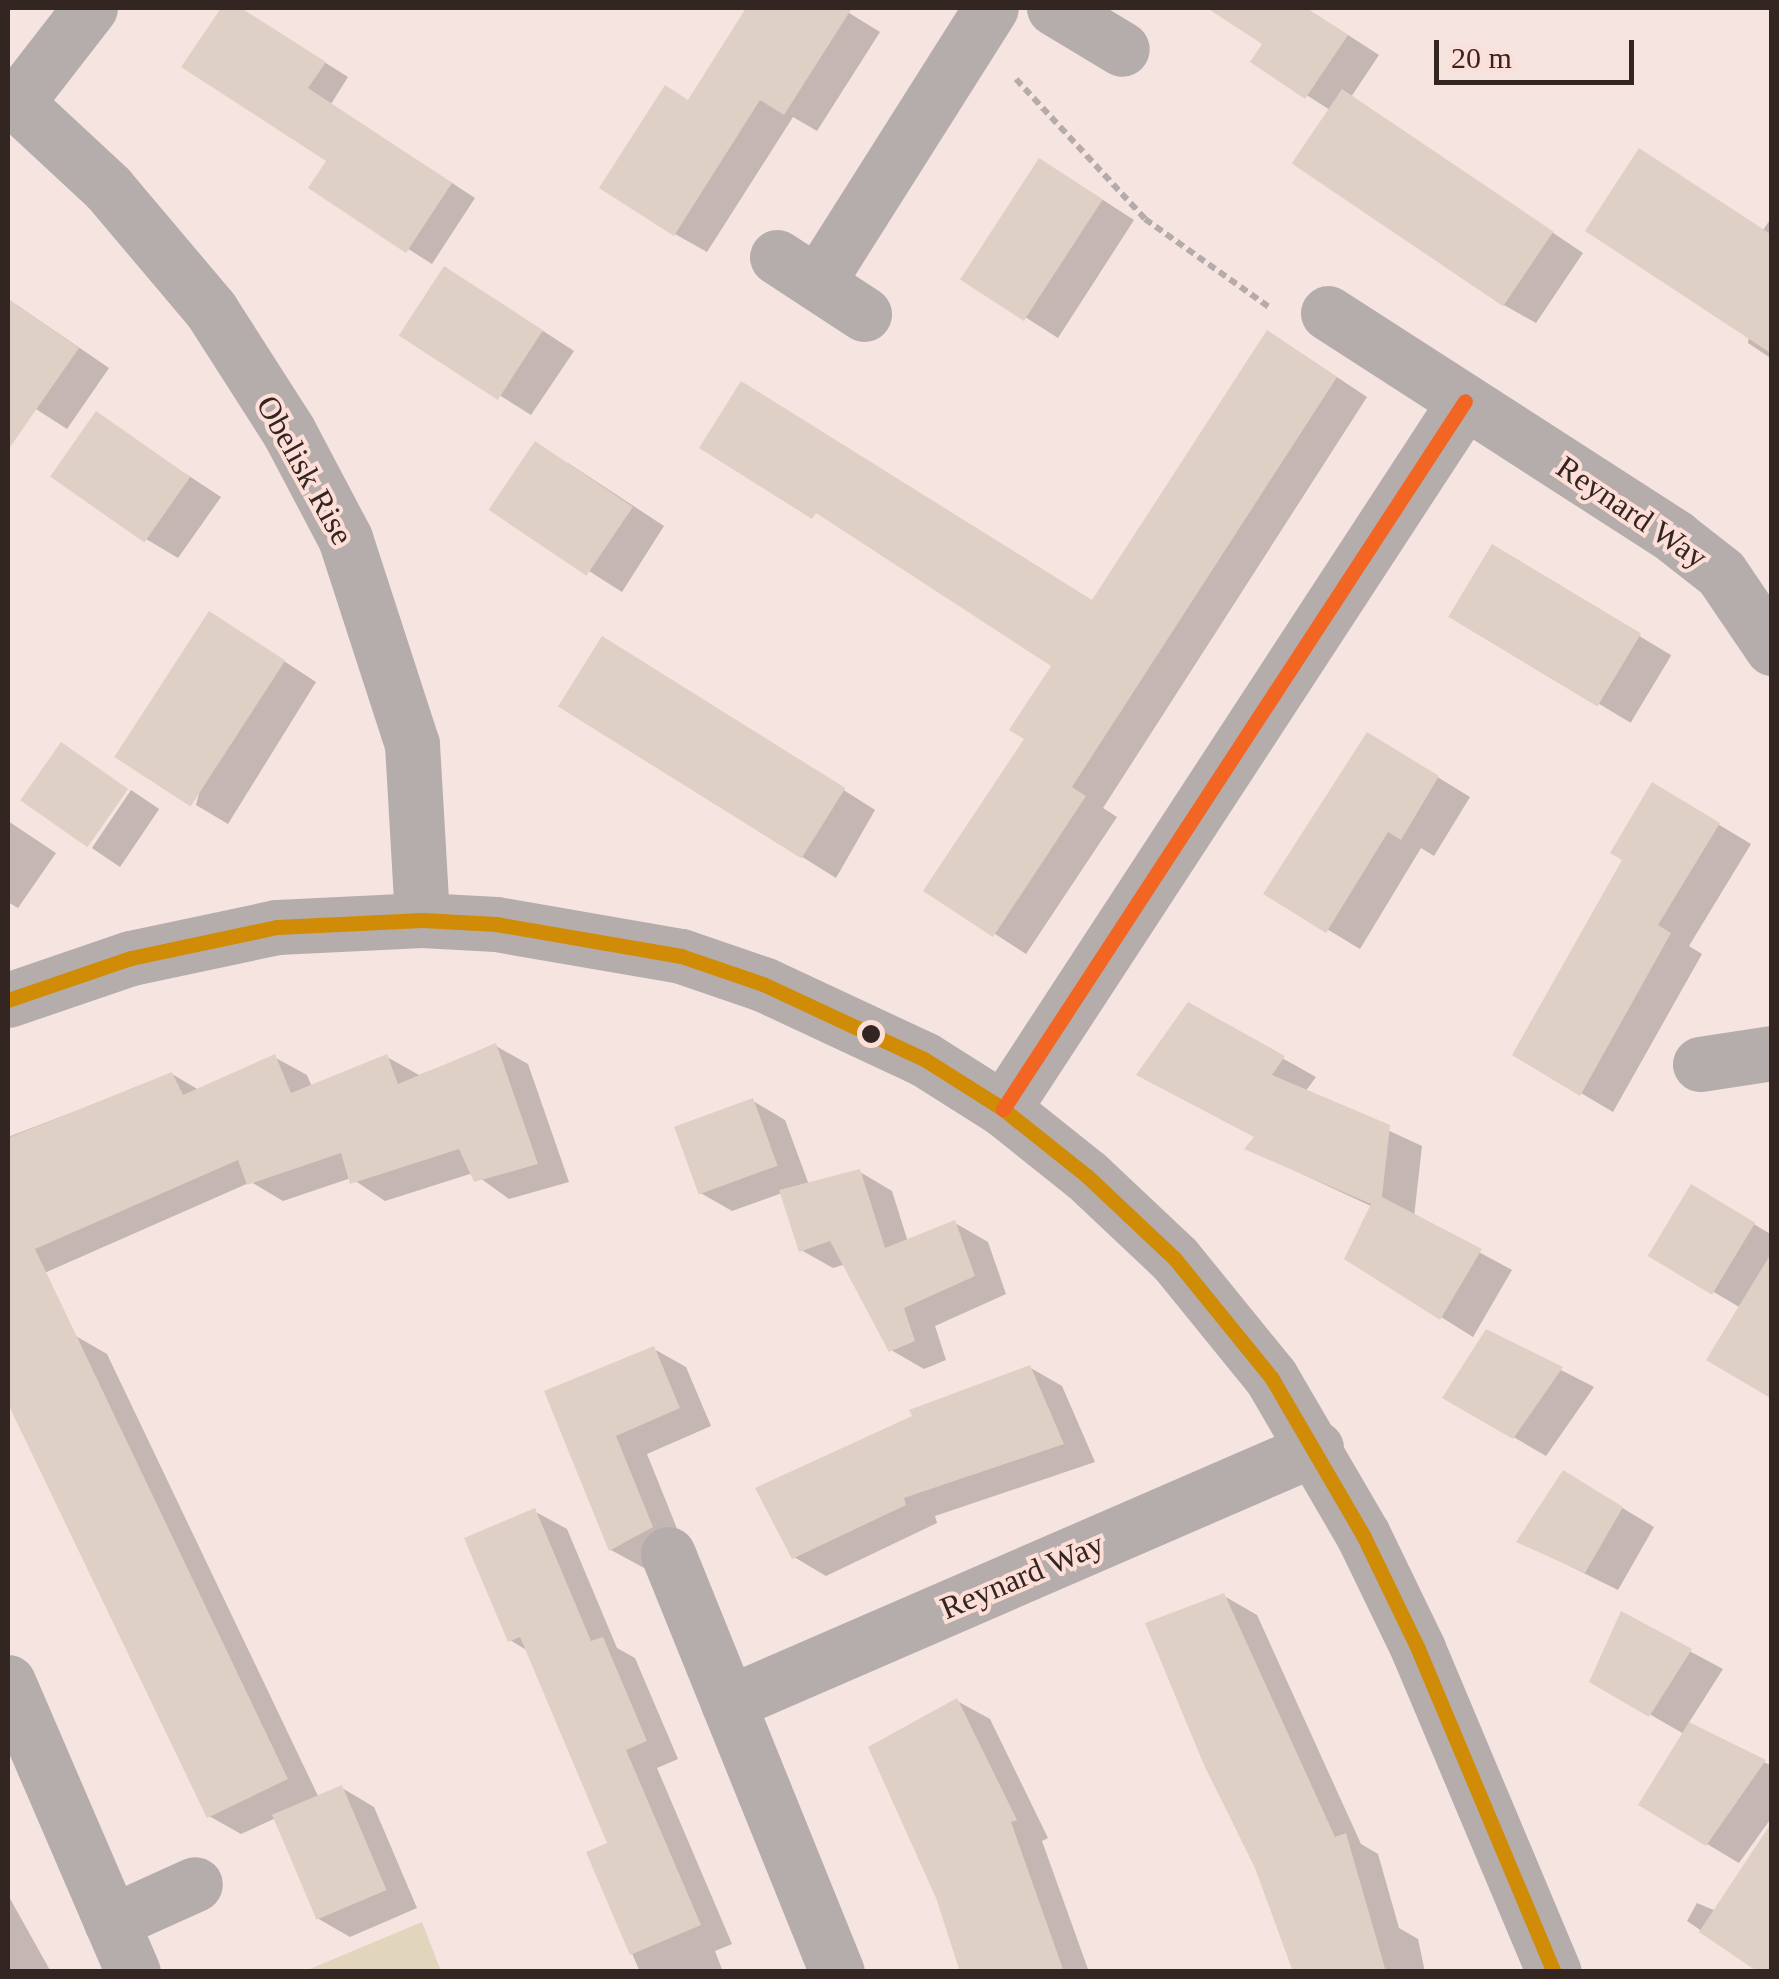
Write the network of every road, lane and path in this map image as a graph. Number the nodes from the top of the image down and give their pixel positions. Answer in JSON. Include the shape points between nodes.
{"nodes":[{"id":1,"x":90,"y":8,"type":"edge"},
{"id":2,"x":1054,"y":8,"type":"edge"},
{"id":3,"x":983,"y":20,"type":"edge"},
{"id":4,"x":1122,"y":50,"type":"dead end"},
{"id":5,"x":12,"y":98,"type":"edge"},
{"id":6,"x":1328,"y":312,"type":"joint"},
{"id":7,"x":864,"y":314,"type":"dead end"},
{"id":8,"x":1465,"y":401,"type":"junction"},
{"id":9,"x":1772,"y":648,"type":"edge"},
{"id":10,"x":422,"y":920,"type":"junction"},
{"id":11,"x":8,"y":1000,"type":"edge"},
{"id":12,"x":1772,"y":1054,"type":"edge"},
{"id":13,"x":1700,"y":1064,"type":"dead end"},
{"id":14,"x":1003,"y":1110,"type":"junction"},
{"id":15,"x":1316,"y":1448,"type":"junction"},
{"id":16,"x":668,"y":1554,"type":"dead end"},
{"id":17,"x":8,"y":1682,"type":"edge"},
{"id":18,"x":728,"y":1703,"type":"junction"},
{"id":19,"x":195,"y":1884,"type":"dead end"},
{"id":20,"x":111,"y":1922,"type":"junction"},
{"id":21,"x":133,"y":1972,"type":"edge"},
{"id":22,"x":837,"y":1972,"type":"edge"},
{"id":23,"x":1554,"y":1972,"type":"edge"}],
"edges":[{"from":1,"to":5,"type":"street","name":"Obelisk Rise"},
{"from":2,"to":4,"type":"street"},
{"from":3,"to":6,"type":"path","via":[[1145,219],[1280,315]]},
{"from":3,"to":7,"type":"street","via":[[797,270]]},
{"from":5,"to":10,"type":"street","name":"Obelisk Rise","via":[[108,188],[210,310],[289,432],[346,538],[412,744]]},
{"from":6,"to":8,"type":"street","name":"Reynard Way"},
{"from":8,"to":9,"type":"street","name":"Reynard Way","via":[[1721,573]]},
{"from":8,"to":14,"type":"street"},
{"from":10,"to":11,"type":"street","via":[[277,928],[206,940]]},
{"from":10,"to":14,"type":"street","via":[[562,932],[681,956],[843,1021],[924,1060]]},
{"from":12,"to":13,"type":"street"},
{"from":14,"to":15,"type":"street","via":[[1088,1176],[1174,1259],[1271,1377]]},
{"from":15,"to":18,"type":"street","name":"Reynard Way"},
{"from":15,"to":23,"type":"street","via":[[1418,1649]]},
{"from":16,"to":18,"type":"street"},
{"from":17,"to":20,"type":"street"},
{"from":18,"to":22,"type":"street"},
{"from":19,"to":20,"type":"street"},
{"from":20,"to":21,"type":"street"}]}
